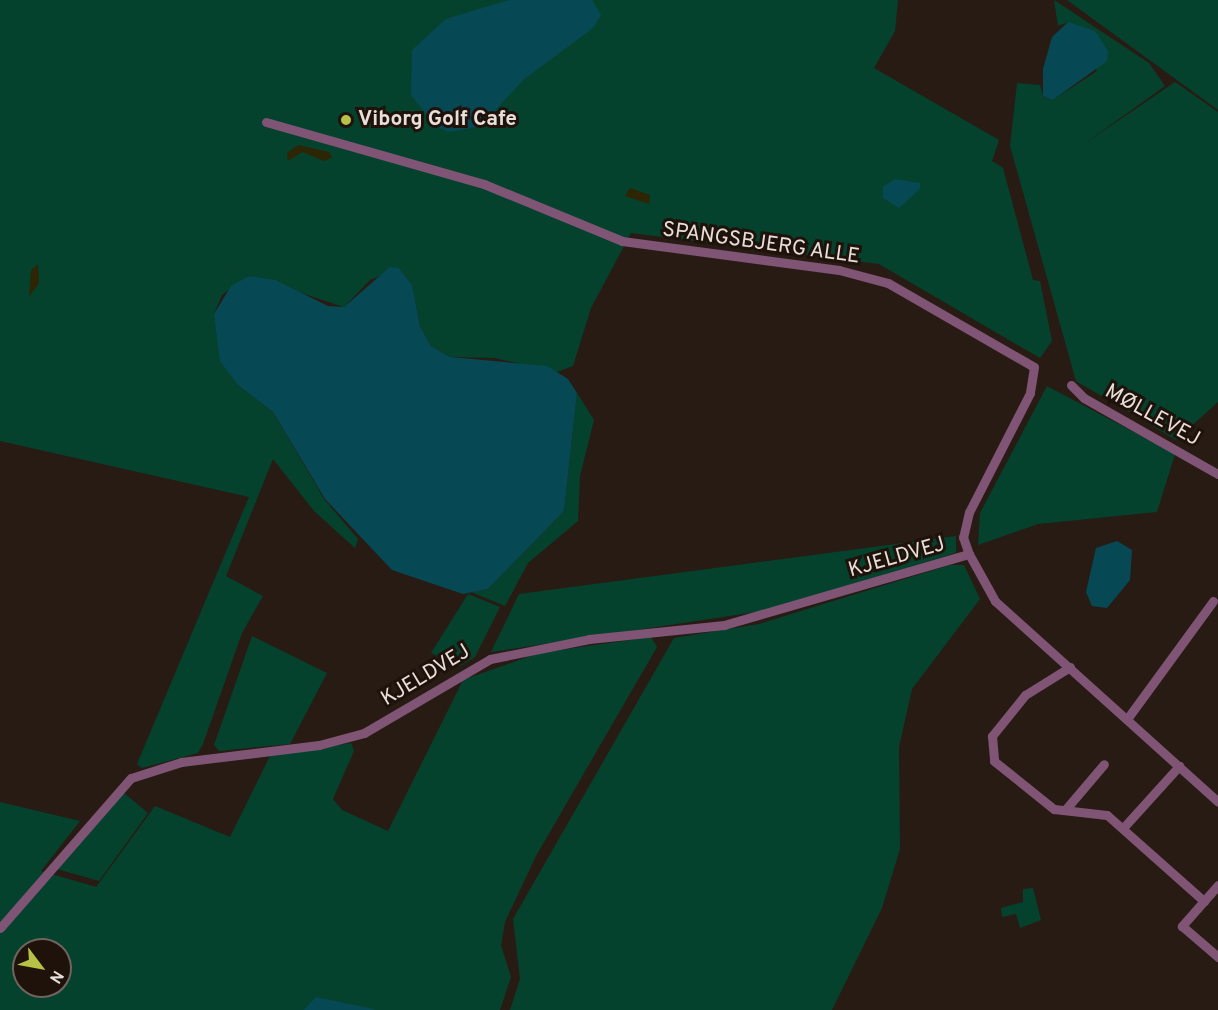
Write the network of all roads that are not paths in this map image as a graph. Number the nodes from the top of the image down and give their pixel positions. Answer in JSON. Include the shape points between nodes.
{"nodes":[{"id":1,"x":266,"y":122,"type":"dead end"},
{"id":2,"x":1071,"y":385,"type":"dead end"},
{"id":3,"x":1218,"y":474,"type":"edge"},
{"id":4,"x":969,"y":555,"type":"junction"},
{"id":5,"x":1213,"y":601,"type":"dead end"},
{"id":6,"x":1070,"y":667,"type":"junction"},
{"id":7,"x":1126,"y":719,"type":"junction"},
{"id":8,"x":1104,"y":764,"type":"dead end"},
{"id":9,"x":1179,"y":766,"type":"junction"},
{"id":10,"x":1218,"y":802,"type":"edge"},
{"id":11,"x":1065,"y":810,"type":"junction"},
{"id":12,"x":1123,"y":828,"type":"junction"},
{"id":13,"x":1218,"y":885,"type":"edge"},
{"id":14,"x":1204,"y":901,"type":"junction"},
{"id":15,"x":0,"y":928,"type":"edge"},
{"id":16,"x":1218,"y":957,"type":"edge"}],
"edges":[{"from":1,"to":4,"type":"street","name":"SPANGSBJERG ALLE","via":[[483,184],[622,241],[839,270],[888,283],[1034,367],[1030,393],[969,512],[963,537]]},
{"from":2,"to":3,"type":"street","name":"MØLLEVEJ","via":[[1084,398]]},
{"from":4,"to":6,"type":"street","name":"SPANGSBJERG ALLE","via":[[984,589]]},
{"from":4,"to":15,"type":"street","name":"KJELDVEJ","via":[[724,624],[588,639],[490,659],[364,733],[319,745],[181,762],[131,778]]},
{"from":5,"to":7,"type":"street"},
{"from":6,"to":7,"type":"street","name":"SPANGSBJERG ALLE"},
{"from":6,"to":11,"type":"street","via":[[1025,695],[992,736],[991,749],[994,761],[1043,803]]},
{"from":7,"to":9,"type":"street","name":"SPANGSBJERG ALLE"},
{"from":8,"to":11,"type":"street"},
{"from":9,"to":10,"type":"street","name":"SPANGSBJERG ALLE"},
{"from":9,"to":12,"type":"street"},
{"from":11,"to":12,"type":"street","via":[[1096,810]]},
{"from":12,"to":14,"type":"street"},
{"from":13,"to":14,"type":"street"},
{"from":14,"to":16,"type":"street","via":[[1182,926]]}]}
